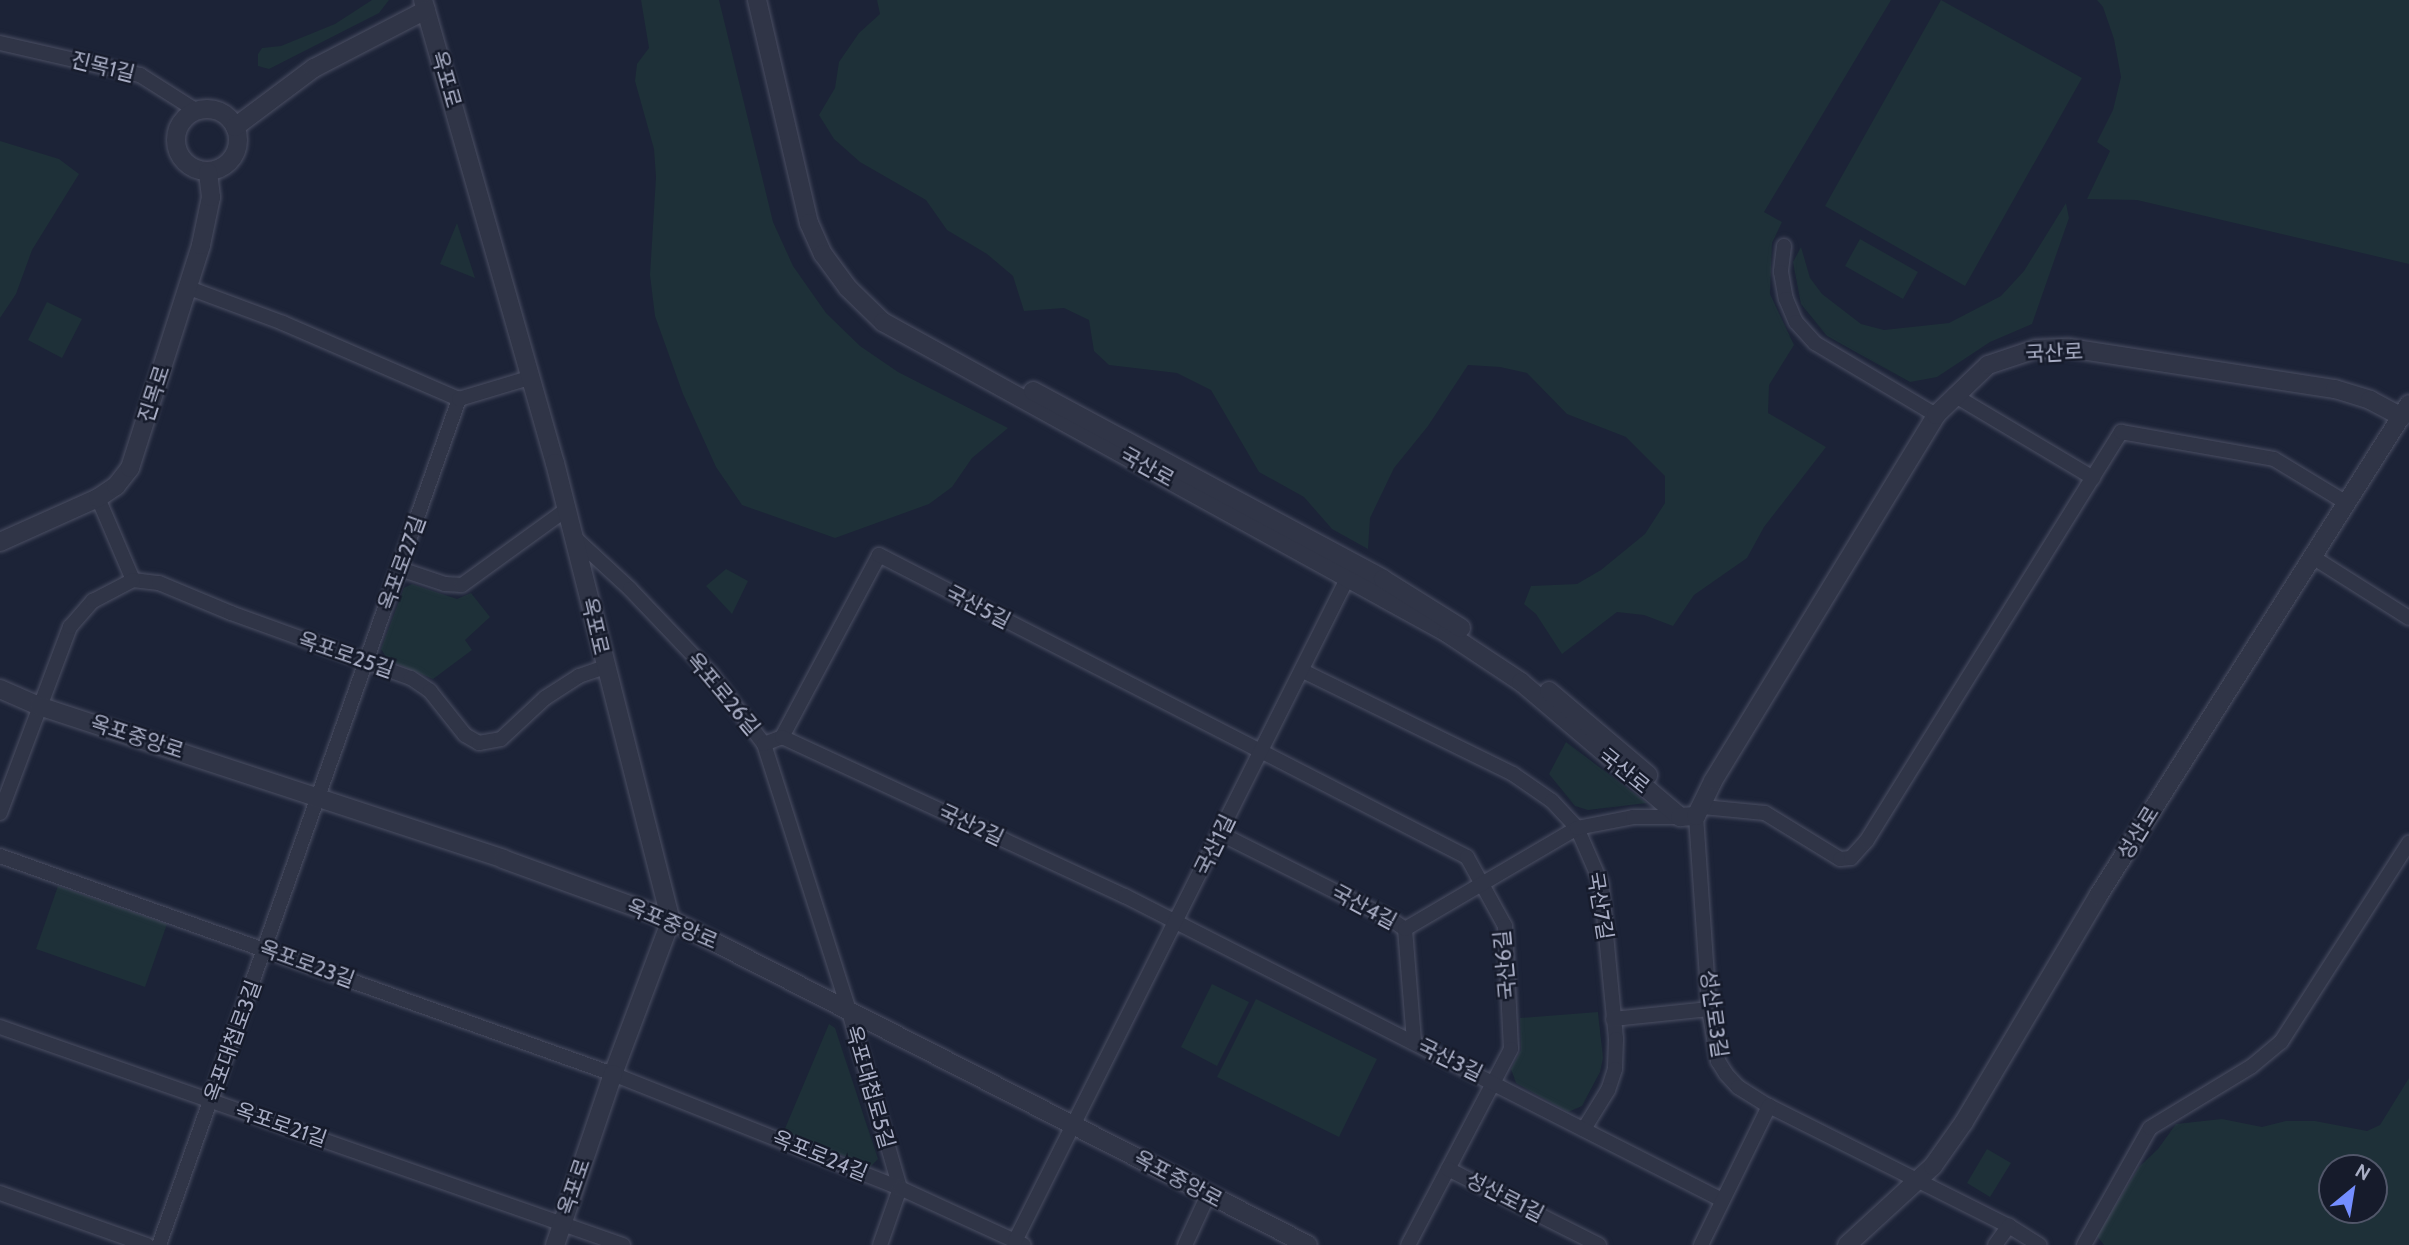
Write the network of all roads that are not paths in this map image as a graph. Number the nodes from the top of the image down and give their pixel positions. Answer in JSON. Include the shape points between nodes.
{"nodes":[{"id":1,"x":757,"y":0,"type":"edge"},
{"id":2,"x":767,"y":0,"type":"edge"},
{"id":3,"x":425,"y":5,"type":"edge"},
{"id":4,"x":0,"y":43,"type":"edge"},
{"id":5,"x":197,"y":111,"type":"junction"},
{"id":6,"x":235,"y":127,"type":"junction"},
{"id":7,"x":208,"y":172,"type":"junction"},
{"id":8,"x":1784,"y":246,"type":"dead end"},
{"id":9,"x":188,"y":288,"type":"junction"},
{"id":10,"x":529,"y":378,"type":"junction"},
{"id":11,"x":1954,"y":395,"type":"junction"},
{"id":12,"x":459,"y":399,"type":"junction"},
{"id":13,"x":2407,"y":414,"type":"edge"},
{"id":14,"x":1936,"y":415,"type":"junction"},
{"id":15,"x":2093,"y":478,"type":"junction"},
{"id":16,"x":98,"y":498,"type":"junction"},
{"id":17,"x":2345,"y":502,"type":"junction"},
{"id":18,"x":567,"y":509,"type":"junction"},
{"id":19,"x":575,"y":538,"type":"junction"},
{"id":20,"x":0,"y":542,"type":"edge"},
{"id":21,"x":2311,"y":556,"type":"junction"},
{"id":22,"x":400,"y":569,"type":"junction"},
{"id":23,"x":1352,"y":571,"type":"junction"},
{"id":24,"x":134,"y":580,"type":"junction"},
{"id":25,"x":2409,"y":618,"type":"edge"},
{"id":26,"x":366,"y":664,"type":"junction"},
{"id":27,"x":605,"y":667,"type":"junction"},
{"id":28,"x":1303,"y":671,"type":"junction"},
{"id":29,"x":0,"y":690,"type":"edge"},
{"id":30,"x":39,"y":706,"type":"junction"},
{"id":31,"x":782,"y":737,"type":"junction"},
{"id":32,"x":764,"y":744,"type":"junction"},
{"id":33,"x":1262,"y":752,"type":"junction"},
{"id":34,"x":318,"y":796,"type":"junction"},
{"id":35,"x":0,"y":813,"type":"edge"},
{"id":36,"x":1693,"y":813,"type":"junction"},
{"id":37,"x":1577,"y":828,"type":"junction"},
{"id":38,"x":1221,"y":834,"type":"junction"},
{"id":39,"x":2409,"y":843,"type":"edge"},
{"id":40,"x":0,"y":856,"type":"edge"},
{"id":41,"x":1482,"y":881,"type":"junction"},
{"id":42,"x":671,"y":920,"type":"junction"},
{"id":43,"x":1177,"y":922,"type":"junction"},
{"id":44,"x":1405,"y":929,"type":"junction"},
{"id":45,"x":266,"y":949,"type":"junction"},
{"id":46,"x":848,"y":1008,"type":"junction"},
{"id":47,"x":1709,"y":1009,"type":"junction"},
{"id":48,"x":1613,"y":1019,"type":"junction"},
{"id":49,"x":0,"y":1027,"type":"edge"},
{"id":50,"x":1414,"y":1042,"type":"junction"},
{"id":51,"x":613,"y":1074,"type":"junction"},
{"id":52,"x":1494,"y":1082,"type":"junction"},
{"id":53,"x":211,"y":1101,"type":"junction"},
{"id":54,"x":1769,"y":1105,"type":"junction"},
{"id":55,"x":1075,"y":1126,"type":"junction"},
{"id":56,"x":1584,"y":1129,"type":"junction"},
{"id":57,"x":1448,"y":1169,"type":"junction"},
{"id":58,"x":1917,"y":1182,"type":"junction"},
{"id":59,"x":900,"y":1188,"type":"junction"},
{"id":60,"x":0,"y":1193,"type":"edge"},
{"id":61,"x":1208,"y":1195,"type":"junction"},
{"id":62,"x":1722,"y":1200,"type":"junction"},
{"id":63,"x":562,"y":1224,"type":"junction"},
{"id":64,"x":2009,"y":1226,"type":"junction"},
{"id":65,"x":1020,"y":1243,"type":"edge"},
{"id":66,"x":1304,"y":1244,"type":"edge"},
{"id":67,"x":147,"y":1245,"type":"edge"},
{"id":68,"x":159,"y":1245,"type":"edge"},
{"id":69,"x":555,"y":1245,"type":"edge"},
{"id":70,"x":623,"y":1245,"type":"edge"},
{"id":71,"x":880,"y":1245,"type":"edge"},
{"id":72,"x":1185,"y":1245,"type":"edge"},
{"id":73,"x":1408,"y":1245,"type":"edge"},
{"id":74,"x":1599,"y":1245,"type":"edge"},
{"id":75,"x":1701,"y":1245,"type":"edge"},
{"id":76,"x":1847,"y":1245,"type":"edge"},
{"id":77,"x":1995,"y":1245,"type":"edge"},
{"id":78,"x":2040,"y":1245,"type":"edge"},
{"id":79,"x":2084,"y":1245,"type":"edge"}],
"edges":[{"from":1,"to":23,"type":"street","name":"국산로","via":[[809,223],[823,254],[883,322]]},
{"from":2,"to":23,"type":"street","name":"국산로","via":[[817,211],[834,252],[857,282],[892,315]]},
{"from":3,"to":6,"type":"street","via":[[314,68]]},
{"from":3,"to":10,"type":"street","name":"옥포로"},
{"from":4,"to":5,"type":"street","name":"진목1길","via":[[140,75]]},
{"from":5,"to":6,"type":"street","via":[[223,114]]},
{"from":5,"to":7,"type":"street","via":[[181,123],[176,141],[189,166]]},
{"from":6,"to":7,"type":"street","via":[[238,147],[234,156],[218,170]]},
{"from":7,"to":9,"type":"street","name":"진목로","via":[[211,197]]},
{"from":8,"to":14,"type":"street","via":[[1781,272],[1796,322],[1843,362]]},
{"from":9,"to":12,"type":"street","via":[[283,323]]},
{"from":9,"to":16,"type":"street","name":"진목로","via":[[130,468],[116,486]]},
{"from":10,"to":12,"type":"street"},
{"from":10,"to":18,"type":"street","name":"옥포로"},
{"from":11,"to":13,"type":"street","name":"국산로","via":[[1988,365],[2036,349],[2069,348],[2335,388]]},
{"from":11,"to":14,"type":"street","name":"국산로"},
{"from":11,"to":15,"type":"street"},
{"from":12,"to":22,"type":"street","name":"옥포로27길"},
{"from":13,"to":17,"type":"street","name":"성산로"},
{"from":14,"to":36,"type":"street","name":"국산로"},
{"from":15,"to":17,"type":"street","via":[[2121,432],[2133,432],[2274,459]]},
{"from":15,"to":36,"type":"street","via":[[1852,858],[1840,859],[1765,813]]},
{"from":16,"to":20,"type":"street","name":"진목로"},
{"from":16,"to":24,"type":"street"},
{"from":17,"to":21,"type":"street","name":"성산로"},
{"from":18,"to":19,"type":"street","name":"옥포로"},
{"from":18,"to":22,"type":"street","via":[[462,585]]},
{"from":19,"to":27,"type":"street","name":"옥포로"},
{"from":19,"to":32,"type":"street","name":"옥포로26길","via":[[711,674]]},
{"from":21,"to":25,"type":"street"},
{"from":21,"to":58,"type":"street","name":"성산로","via":[[2098,896],[1964,1122]]},
{"from":22,"to":26,"type":"street","name":"옥포로27길"},
{"from":23,"to":28,"type":"street","name":"국산1길"},
{"from":23,"to":36,"type":"street","name":"국산로","via":[[1416,600],[1530,674]]},
{"from":24,"to":26,"type":"street","name":"옥포로25길","via":[[159,583]]},
{"from":24,"to":30,"type":"street","via":[[82,610],[63,642]]},
{"from":26,"to":27,"type":"street","name":"옥포로25길","via":[[411,678],[429,691],[465,735],[479,743],[501,739],[545,698]]},
{"from":26,"to":34,"type":"street","name":"옥포로27길"},
{"from":27,"to":42,"type":"street","name":"옥포로"},
{"from":28,"to":33,"type":"street","name":"국산1길"},
{"from":28,"to":37,"type":"street","name":"국산7길","via":[[1513,774],[1552,801]]},
{"from":29,"to":30,"type":"street","name":"옥포중앙로"},
{"from":30,"to":34,"type":"street","name":"옥포중앙로"},
{"from":30,"to":35,"type":"street"},
{"from":31,"to":32,"type":"street"},
{"from":31,"to":33,"type":"street","name":"국산5길","via":[[879,555]]},
{"from":31,"to":43,"type":"street","name":"국산2길"},
{"from":32,"to":46,"type":"street","name":"옥포로26길"},
{"from":33,"to":38,"type":"street","name":"국산1길"},
{"from":33,"to":41,"type":"street","name":"국산6길","via":[[1467,857]]},
{"from":34,"to":42,"type":"street","name":"옥포중앙로"},
{"from":34,"to":45,"type":"street","name":"옥포대첩로3길"},
{"from":36,"to":37,"type":"street","via":[[1633,817]]},
{"from":36,"to":47,"type":"street","name":"성산로3길"},
{"from":37,"to":41,"type":"street"},
{"from":37,"to":48,"type":"street","name":"국산7길","via":[[1601,883]]},
{"from":38,"to":43,"type":"street","name":"국산1길"},
{"from":38,"to":44,"type":"street","name":"국산4길"},
{"from":39,"to":79,"type":"street","via":[[2281,1042],[2252,1066],[2150,1128]]},
{"from":40,"to":45,"type":"street","name":"옥포로23길"},
{"from":41,"to":44,"type":"street"},
{"from":41,"to":52,"type":"street","name":"국산6길","via":[[1505,926],[1511,1049]]},
{"from":42,"to":46,"type":"street","name":"옥포중앙로"},
{"from":42,"to":51,"type":"street","name":"옥포로"},
{"from":43,"to":50,"type":"street","name":"국산3길"},
{"from":43,"to":55,"type":"street","name":"국산1길"},
{"from":44,"to":50,"type":"street","name":"국산4길"},
{"from":45,"to":51,"type":"street","name":"옥포로23길"},
{"from":45,"to":53,"type":"street","name":"옥포대첩로3길"},
{"from":46,"to":55,"type":"street","name":"옥포중앙로"},
{"from":46,"to":59,"type":"street","name":"옥포대첩로5길"},
{"from":47,"to":48,"type":"street"},
{"from":47,"to":54,"type":"street","name":"성산로3길","via":[[1717,1061],[1738,1087]]},
{"from":48,"to":56,"type":"street","name":"국산7길","via":[[1615,1069]]},
{"from":49,"to":53,"type":"street","name":"옥포로21길"},
{"from":50,"to":52,"type":"street","name":"국산3길"},
{"from":51,"to":59,"type":"street","name":"옥포로24길"},
{"from":51,"to":63,"type":"street","name":"옥포로"},
{"from":52,"to":56,"type":"street","name":"국산3길"},
{"from":52,"to":57,"type":"street","name":"국산6길"},
{"from":53,"to":63,"type":"street","name":"옥포로21길"},
{"from":53,"to":68,"type":"street","name":"옥포대첩로3길"},
{"from":54,"to":58,"type":"street","name":"성산로3길"},
{"from":54,"to":62,"type":"street"},
{"from":55,"to":61,"type":"street","name":"옥포중앙로"},
{"from":55,"to":65,"type":"street","name":"국산1길"},
{"from":56,"to":62,"type":"street","name":"국산3길"},
{"from":57,"to":73,"type":"street","name":"국산6길"},
{"from":57,"to":74,"type":"street","name":"성산로1길"},
{"from":58,"to":64,"type":"street","name":"성산로3길"},
{"from":58,"to":76,"type":"street","name":"성산로"},
{"from":59,"to":65,"type":"street","name":"옥포로24길"},
{"from":59,"to":71,"type":"street"},
{"from":60,"to":67,"type":"street"},
{"from":61,"to":66,"type":"street","name":"옥포중앙로"},
{"from":61,"to":72,"type":"street"},
{"from":62,"to":75,"type":"street"},
{"from":63,"to":69,"type":"street","name":"옥포로"},
{"from":63,"to":70,"type":"street","name":"옥포로21길"},
{"from":64,"to":77,"type":"street"},
{"from":64,"to":78,"type":"street","name":"성산로3길"}]}
